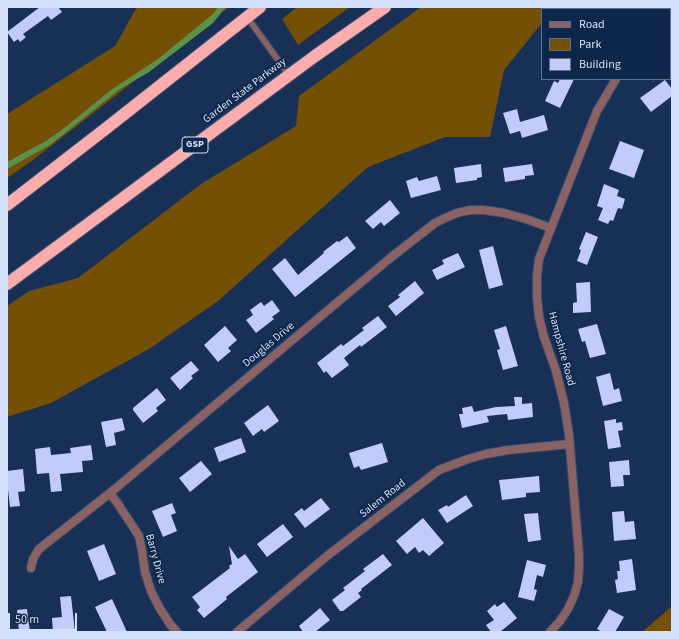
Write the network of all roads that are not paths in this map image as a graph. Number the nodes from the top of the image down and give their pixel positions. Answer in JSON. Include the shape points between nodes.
{"nodes":[{"id":1,"x":260,"y":7,"type":"edge"},
{"id":2,"x":385,"y":7,"type":"edge"},
{"id":3,"x":247,"y":17,"type":"junction"},
{"id":4,"x":289,"y":75,"type":"junction"},
{"id":5,"x":615,"y":80,"type":"edge"},
{"id":6,"x":7,"y":205,"type":"edge"},
{"id":7,"x":551,"y":228,"type":"junction"},
{"id":8,"x":7,"y":284,"type":"edge"},
{"id":9,"x":570,"y":444,"type":"junction"},
{"id":10,"x":110,"y":493,"type":"junction"},
{"id":11,"x":31,"y":568,"type":"dead end"},
{"id":12,"x":177,"y":632,"type":"edge"},
{"id":13,"x":237,"y":632,"type":"edge"},
{"id":14,"x":550,"y":632,"type":"edge"}],
"edges":[{"from":1,"to":3,"type":"highway"},
{"from":2,"to":4,"type":"highway","name":"Garden State Parkway","number":"GSP"},
{"from":3,"to":4,"type":"lane"},
{"from":3,"to":6,"type":"highway"},
{"from":4,"to":8,"type":"highway","name":"Garden State Parkway","number":"GSP"},
{"from":5,"to":7,"type":"street","name":"Hampshire Road","via":[[597,111]]},
{"from":7,"to":9,"type":"street","name":"Hampshire Road","via":[[539,259],[537,297],[539,317],[564,403]]},
{"from":7,"to":10,"type":"street","name":"Douglas Drive","via":[[504,213],[484,210],[457,213],[436,223],[389,258]]},
{"from":9,"to":13,"type":"street","name":"Salem Road","via":[[486,454],[439,470],[327,556]]},
{"from":9,"to":14,"type":"street","name":"Hampshire Road","via":[[580,568],[571,603]]},
{"from":10,"to":11,"type":"street","name":"Douglas Drive","via":[[40,549],[33,559]]},
{"from":10,"to":12,"type":"street","name":"Barry Drive","via":[[138,536],[151,591]]}]}
